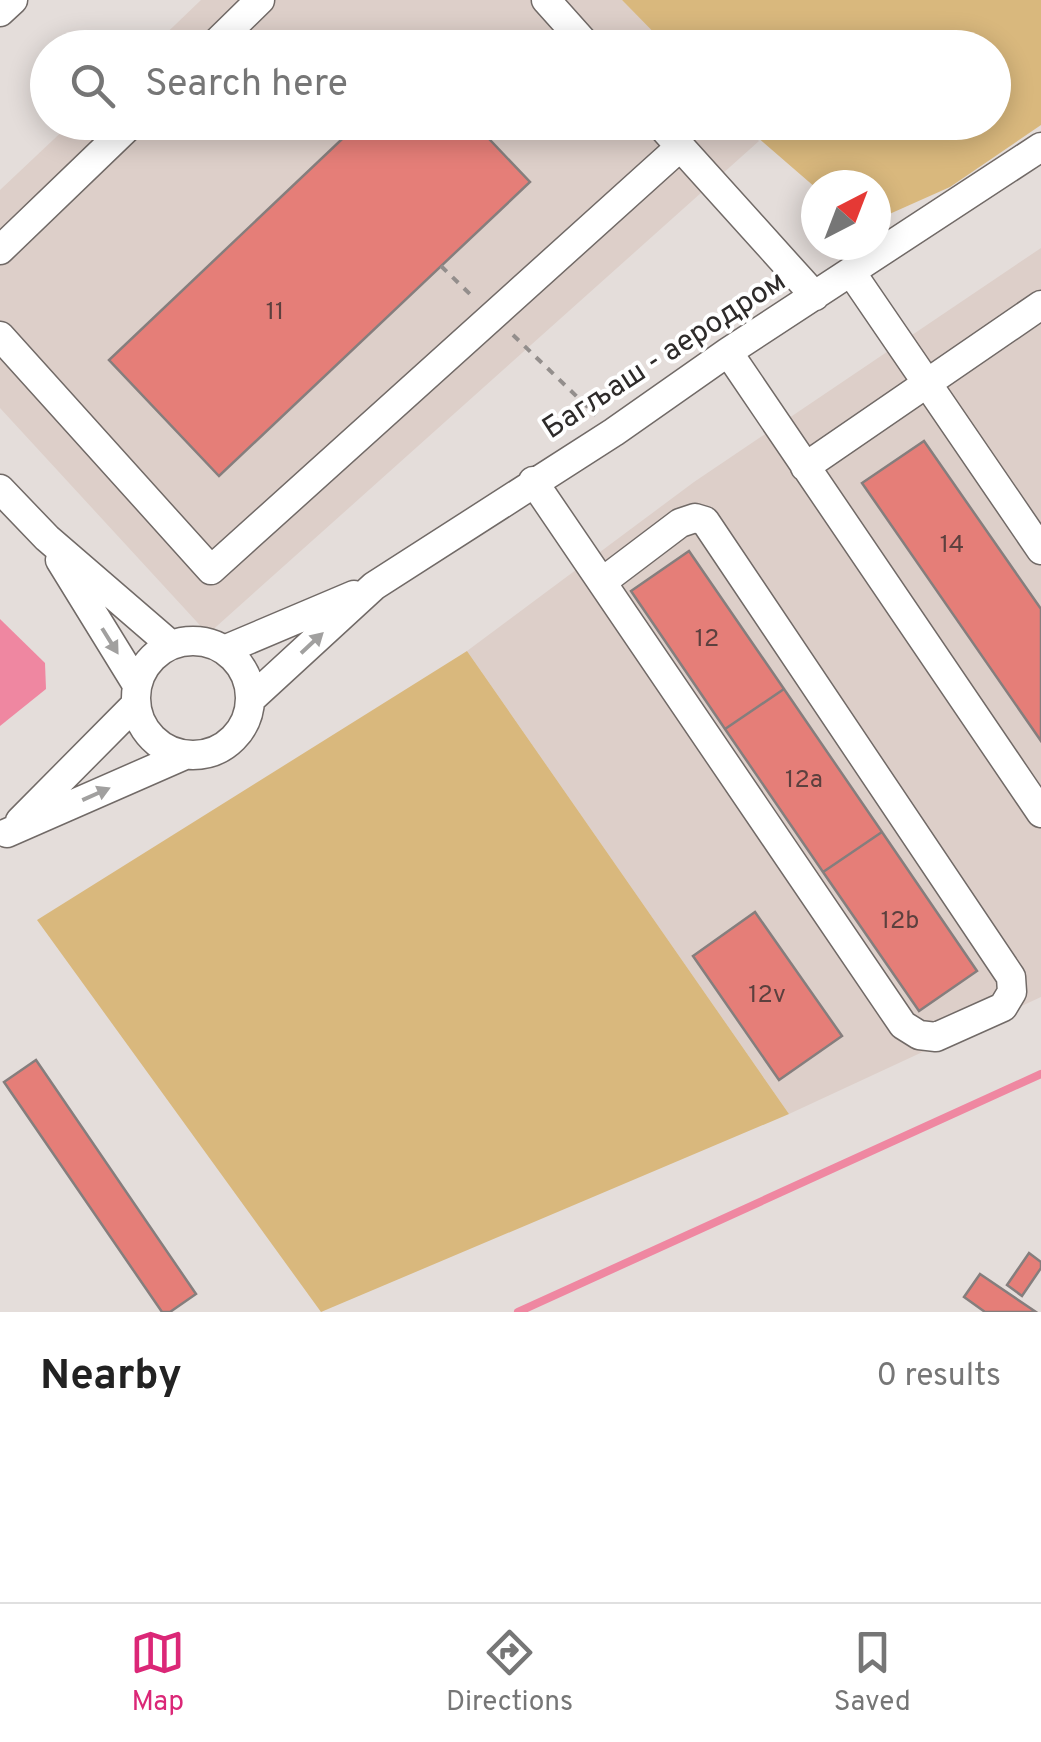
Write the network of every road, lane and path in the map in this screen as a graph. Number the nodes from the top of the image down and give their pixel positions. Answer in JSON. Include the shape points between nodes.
{"nodes":[{"id":1,"x":13,"y":0,"type":"edge"},
{"id":2,"x":260,"y":0,"type":"edge"},
{"id":3,"x":546,"y":0,"type":"edge"},
{"id":4,"x":0,"y":12,"type":"edge"},
{"id":5,"x":229,"y":30,"type":"edge"},
{"id":6,"x":573,"y":30,"type":"edge"},
{"id":7,"x":114,"y":140,"type":"edge"},
{"id":8,"x":674,"y":140,"type":"edge"},
{"id":9,"x":1041,"y":146,"type":"edge"},
{"id":10,"x":680,"y":147,"type":"junction"},
{"id":11,"x":0,"y":250,"type":"edge"},
{"id":12,"x":441,"y":266,"type":"dead end"},
{"id":13,"x":851,"y":272,"type":"junction"},
{"id":14,"x":815,"y":296,"type":"junction"},
{"id":15,"x":1041,"y":305,"type":"edge"},
{"id":16,"x":495,"y":318,"type":"junction"},
{"id":17,"x":0,"y":336,"type":"edge"},
{"id":18,"x":728,"y":352,"type":"junction"},
{"id":19,"x":928,"y":383,"type":"junction"},
{"id":20,"x":614,"y":432,"type":"junction"},
{"id":21,"x":805,"y":467,"type":"junction"},
{"id":22,"x":533,"y":481,"type":"junction"},
{"id":23,"x":0,"y":490,"type":"edge"},
{"id":24,"x":46,"y":538,"type":"junction"},
{"id":25,"x":1041,"y":550,"type":"edge"},
{"id":26,"x":602,"y":582,"type":"junction"},
{"id":27,"x":374,"y":586,"type":"junction"},
{"id":28,"x":171,"y":646,"type":"junction"},
{"id":29,"x":224,"y":650,"type":"junction"},
{"id":30,"x":137,"y":695,"type":"junction"},
{"id":31,"x":251,"y":699,"type":"junction"},
{"id":32,"x":185,"y":755,"type":"junction"},
{"id":33,"x":1041,"y":812,"type":"edge"},
{"id":34,"x":4,"y":836,"type":"edge"}],
"edges":[{"from":1,"to":4,"type":"street"},
{"from":2,"to":5,"type":"street"},
{"from":3,"to":6,"type":"street"},
{"from":7,"to":11,"type":"street"},
{"from":8,"to":10,"type":"street"},
{"from":9,"to":13,"type":"street","name":"Багљаш - аеродром"},
{"from":10,"to":14,"type":"street"},
{"from":10,"to":16,"type":"street"},
{"from":12,"to":16,"type":"path"},
{"from":13,"to":14,"type":"street","name":"Багљаш - аеродром"},
{"from":13,"to":19,"type":"street"},
{"from":14,"to":18,"type":"street","name":"Багљаш - аеродром"},
{"from":15,"to":19,"type":"street"},
{"from":16,"to":17,"type":"street","via":[[211,570]]},
{"from":16,"to":20,"type":"path"},
{"from":18,"to":20,"type":"street","name":"Багљаш - аеродром"},
{"from":18,"to":21,"type":"street"},
{"from":19,"to":21,"type":"street"},
{"from":19,"to":25,"type":"street"},
{"from":20,"to":22,"type":"street","name":"Багљаш - аеродром"},
{"from":21,"to":33,"type":"street"},
{"from":22,"to":26,"type":"street"},
{"from":22,"to":27,"type":"street","name":"Багљаш - аеродром"},
{"from":23,"to":24,"type":"street"},
{"from":24,"to":28,"type":"street"},
{"from":24,"to":30,"type":"street","one_way":true},
{"from":26,"to":26,"type":"street","via":[[903,1024],[936,1037],[1003,1007],[1011,978],[705,521],[680,524]]},
{"from":27,"to":29,"type":"street","name":"Багљаш - аеродром"},
{"from":31,"to":27,"type":"street","name":"Багљаш - аеродром","one_way":true},
{"from":28,"to":29,"type":"street","name":"Багљаш - аеродром","via":[[207,642]]},
{"from":28,"to":30,"type":"street","name":"Багљаш - аеродром","via":[[144,669]]},
{"from":29,"to":31,"type":"street","via":[[248,680]]},
{"from":30,"to":32,"type":"street","via":[[151,736]]},
{"from":30,"to":34,"type":"street","name":"Багљаш - аеродром"},
{"from":31,"to":32,"type":"street","name":"Багљаш - аеродром","via":[[238,735],[222,748]]},
{"from":34,"to":32,"type":"street","name":"Багљаш - аеродром","one_way":true}]}
